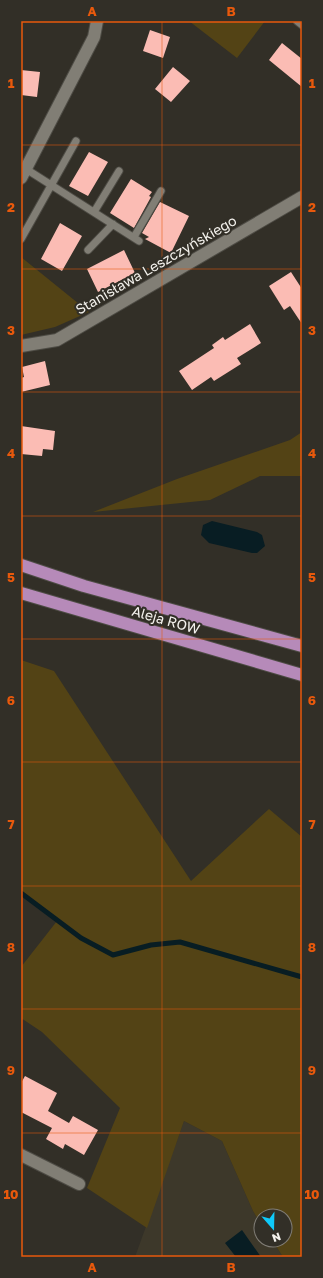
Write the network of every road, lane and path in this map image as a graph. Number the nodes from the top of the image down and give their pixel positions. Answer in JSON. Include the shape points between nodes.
{"nodes":[{"id":1,"x":98,"y":21,"type":"edge"},
{"id":2,"x":297,"y":21,"type":"edge"},
{"id":3,"x":302,"y":25,"type":"edge"},
{"id":4,"x":76,"y":141,"type":"dead end"},
{"id":5,"x":119,"y":171,"type":"dead end"},
{"id":6,"x":23,"y":173,"type":"edge"},
{"id":7,"x":51,"y":185,"type":"junction"},
{"id":8,"x":161,"y":191,"type":"dead end"},
{"id":9,"x":302,"y":197,"type":"edge"},
{"id":10,"x":94,"y":212,"type":"junction"},
{"id":11,"x":113,"y":224,"type":"junction"},
{"id":12,"x":21,"y":239,"type":"edge"},
{"id":13,"x":88,"y":250,"type":"dead end"},
{"id":14,"x":21,"y":346,"type":"edge"},
{"id":15,"x":21,"y":566,"type":"edge"},
{"id":16,"x":21,"y":593,"type":"edge"},
{"id":17,"x":302,"y":646,"type":"edge"},
{"id":18,"x":302,"y":676,"type":"edge"},
{"id":19,"x":21,"y":1155,"type":"edge"},
{"id":20,"x":79,"y":1184,"type":"dead end"}],
"edges":[{"from":1,"to":6,"type":"street","via":[[94,37]]},
{"from":2,"to":3,"type":"lane"},
{"from":4,"to":7,"type":"lane"},
{"from":5,"to":10,"type":"lane"},
{"from":6,"to":7,"type":"lane"},
{"from":7,"to":10,"type":"lane"},
{"from":7,"to":12,"type":"lane"},
{"from":8,"to":11,"type":"lane","via":[[137,239]]},
{"from":9,"to":14,"type":"street","name":"Stanisława Leszczyńskiego","via":[[57,340]]},
{"from":10,"to":11,"type":"lane"},
{"from":11,"to":13,"type":"lane"},
{"from":15,"to":17,"type":"main road","name":"Aleja ROW"},
{"from":16,"to":18,"type":"main road","name":"Aleja ROW"},
{"from":19,"to":20,"type":"street"}]}
